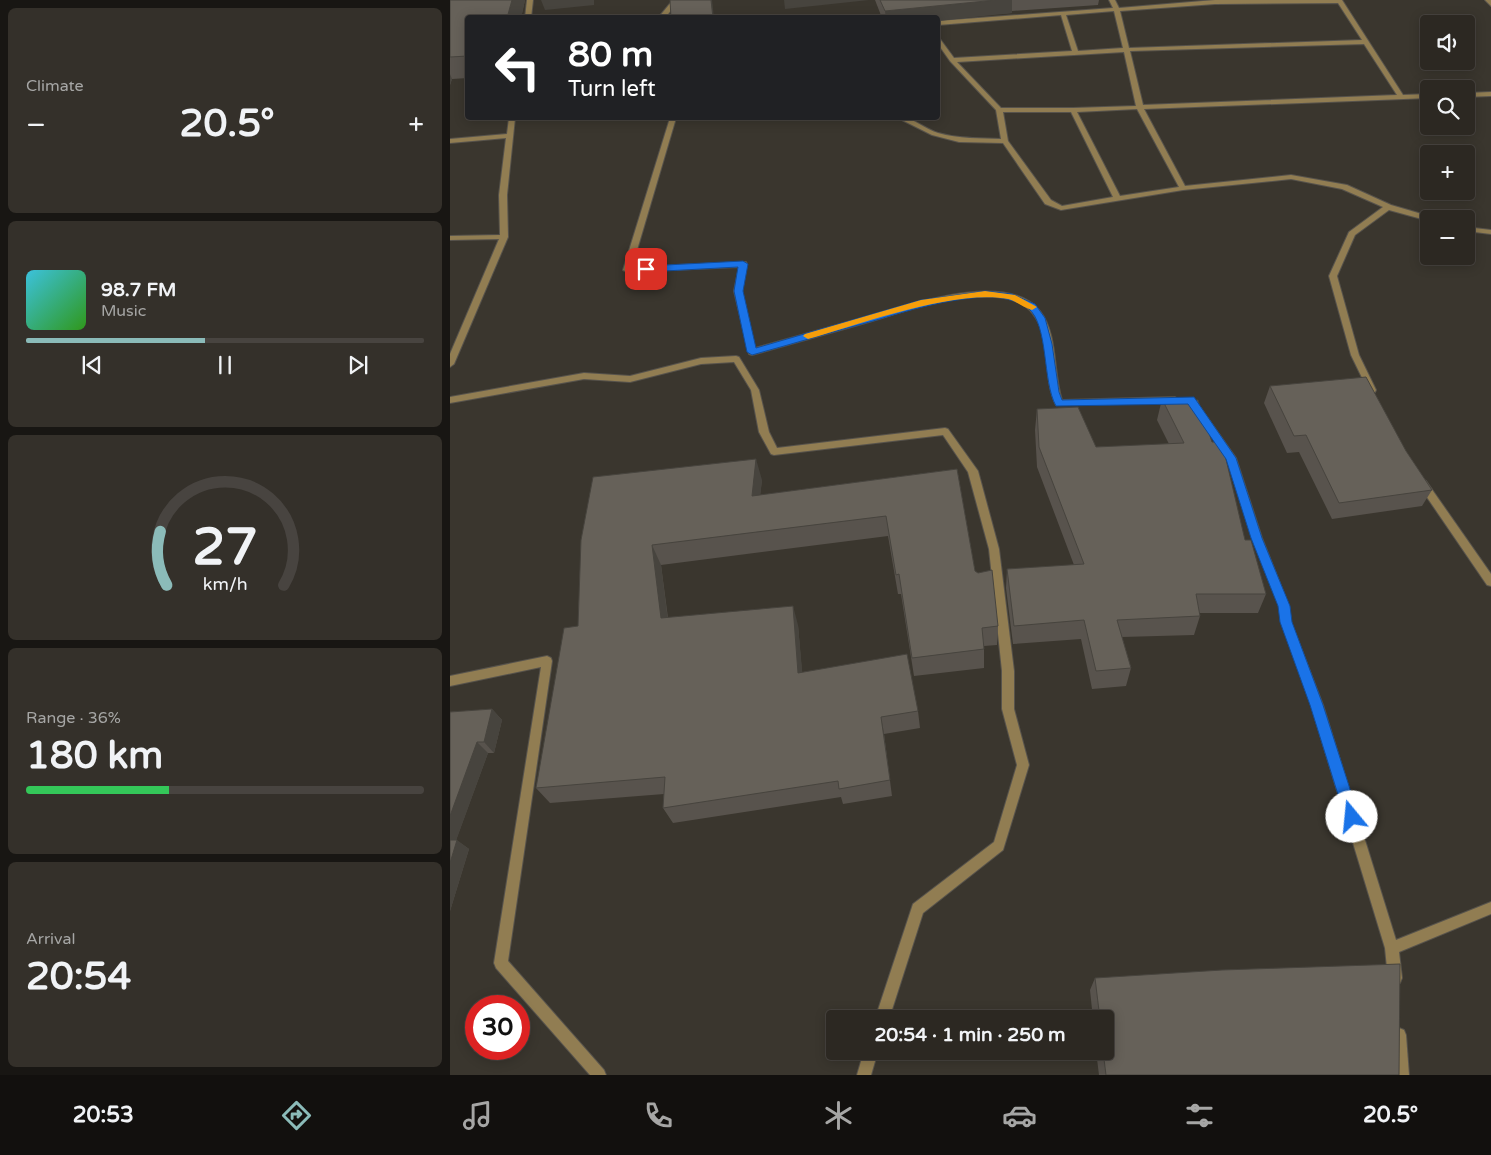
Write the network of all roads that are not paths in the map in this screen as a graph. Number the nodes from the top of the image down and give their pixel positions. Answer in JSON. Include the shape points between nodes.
{"nodes":[{"id":1,"x":530,"y":0,"type":"edge"},
{"id":2,"x":676,"y":0,"type":"edge"},
{"id":3,"x":1112,"y":0,"type":"edge"},
{"id":4,"x":1488,"y":0,"type":"edge"},
{"id":5,"x":1339,"y":1,"type":"edge"},
{"id":6,"x":1491,"y":4,"type":"edge"},
{"id":7,"x":1117,"y":10,"type":"junction"},
{"id":8,"x":1063,"y":14,"type":"junction"},
{"id":9,"x":528,"y":15,"type":"edge"},
{"id":10,"x":664,"y":15,"type":"edge"},
{"id":11,"x":940,"y":23,"type":"edge"},
{"id":12,"x":1366,"y":42,"type":"junction"},
{"id":13,"x":940,"y":43,"type":"edge"},
{"id":14,"x":1126,"y":49,"type":"junction"},
{"id":15,"x":1075,"y":52,"type":"junction"},
{"id":16,"x":952,"y":60,"type":"junction"},
{"id":17,"x":1475,"y":94,"type":"edge"},
{"id":18,"x":1491,"y":94,"type":"edge"},
{"id":19,"x":1420,"y":96,"type":"edge"},
{"id":20,"x":1401,"y":97,"type":"junction"},
{"id":21,"x":1140,"y":108,"type":"junction"},
{"id":22,"x":999,"y":110,"type":"junction"},
{"id":23,"x":1073,"y":110,"type":"junction"},
{"id":24,"x":512,"y":120,"type":"edge"},
{"id":25,"x":672,"y":120,"type":"edge"},
{"id":26,"x":906,"y":120,"type":"edge"},
{"id":27,"x":510,"y":136,"type":"junction"},
{"id":28,"x":450,"y":141,"type":"edge"},
{"id":29,"x":1005,"y":141,"type":"junction"},
{"id":30,"x":1183,"y":188,"type":"junction"},
{"id":31,"x":1118,"y":199,"type":"junction"},
{"id":32,"x":1388,"y":206,"type":"junction"},
{"id":33,"x":1420,"y":217,"type":"edge"},
{"id":34,"x":1475,"y":231,"type":"edge"},
{"id":35,"x":1491,"y":232,"type":"edge"},
{"id":36,"x":504,"y":236,"type":"junction"},
{"id":37,"x":450,"y":238,"type":"edge"},
{"id":38,"x":450,"y":364,"type":"edge"},
{"id":39,"x":1376,"y":398,"type":"edge"},
{"id":40,"x":450,"y":400,"type":"edge"},
{"id":41,"x":1416,"y":474,"type":"edge"},
{"id":42,"x":1491,"y":582,"type":"edge"},
{"id":43,"x":450,"y":681,"type":"edge"},
{"id":44,"x":1491,"y":908,"type":"edge"},
{"id":45,"x":1392,"y":948,"type":"junction"},
{"id":46,"x":1396,"y":997,"type":"edge"},
{"id":47,"x":885,"y":1010,"type":"edge"},
{"id":48,"x":1398,"y":1016,"type":"edge"},
{"id":49,"x":868,"y":1060,"type":"edge"},
{"id":50,"x":599,"y":1075,"type":"edge"},
{"id":51,"x":864,"y":1075,"type":"edge"},
{"id":52,"x":1402,"y":1075,"type":"edge"}],
"edges":[{"from":1,"to":9,"type":"street"},
{"from":2,"to":10,"type":"street"},
{"from":3,"to":7,"type":"street"},
{"from":4,"to":6,"type":"street"},
{"from":5,"to":7,"type":"street","via":[[1215,2]]},
{"from":5,"to":12,"type":"street"},
{"from":7,"to":8,"type":"street"},
{"from":7,"to":14,"type":"street"},
{"from":8,"to":11,"type":"street"},
{"from":8,"to":15,"type":"street"},
{"from":12,"to":14,"type":"street"},
{"from":12,"to":20,"type":"street"},
{"from":13,"to":16,"type":"street"},
{"from":14,"to":15,"type":"street"},
{"from":14,"to":21,"type":"street"},
{"from":15,"to":16,"type":"street"},
{"from":16,"to":22,"type":"street"},
{"from":17,"to":18,"type":"street"},
{"from":19,"to":20,"type":"street"},
{"from":20,"to":21,"type":"street"},
{"from":21,"to":23,"type":"street"},
{"from":21,"to":30,"type":"street"},
{"from":22,"to":23,"type":"street"},
{"from":22,"to":29,"type":"street"},
{"from":23,"to":31,"type":"street"},
{"from":24,"to":27,"type":"street"},
{"from":25,"to":45,"type":"street","via":[[627,270],[743,264],[738,291],[752,352],[921,304],[985,294],[1012,297],[1031,306],[1040,318],[1059,403],[1186,400],[1231,458],[1317,705]]},
{"from":26,"to":29,"type":"street","via":[[959,140]]},
{"from":27,"to":28,"type":"street"},
{"from":27,"to":36,"type":"street","via":[[503,195]]},
{"from":29,"to":31,"type":"street","via":[[1053,206],[1072,208]]},
{"from":30,"to":31,"type":"street"},
{"from":30,"to":32,"type":"street","via":[[1291,177],[1344,187]]},
{"from":32,"to":33,"type":"street"},
{"from":32,"to":39,"type":"street","via":[[1352,234],[1333,276],[1355,354]]},
{"from":34,"to":35,"type":"street"},
{"from":36,"to":37,"type":"street"},
{"from":36,"to":38,"type":"street"},
{"from":40,"to":47,"type":"street","via":[[584,376],[630,379],[701,361],[736,359],[755,390],[764,432],[774,452],[945,431],[974,471],[994,549],[1008,671],[1008,708],[1023,765],[999,846],[918,909]]},
{"from":41,"to":42,"type":"street"},
{"from":43,"to":50,"type":"street","via":[[546,661],[501,963]]},
{"from":44,"to":45,"type":"street"},
{"from":45,"to":46,"type":"street"},
{"from":48,"to":52,"type":"street"},
{"from":49,"to":51,"type":"street"}]}
